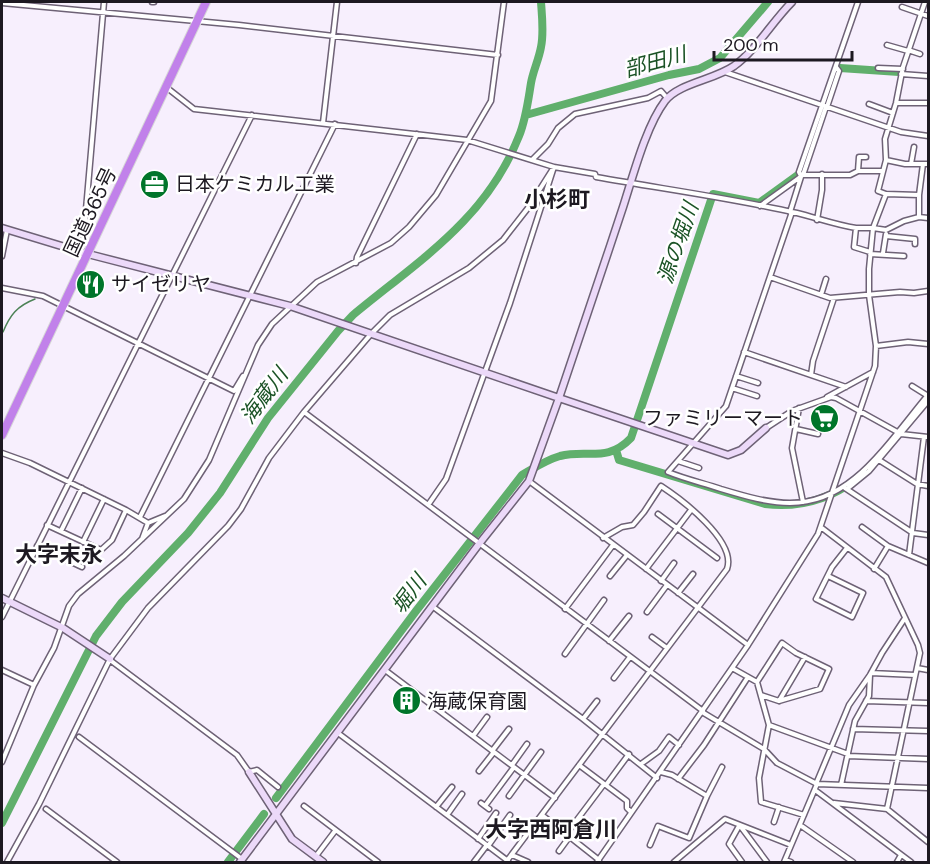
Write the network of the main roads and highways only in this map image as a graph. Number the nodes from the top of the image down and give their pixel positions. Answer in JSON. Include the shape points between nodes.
{"nodes":[{"id":1,"x":206,"y":2,"type":"edge"},
{"id":2,"x":2,"y":435,"type":"edge"}],
"edges":[{"from":1,"to":2,"type":"highway","name":"国道365号"}]}
